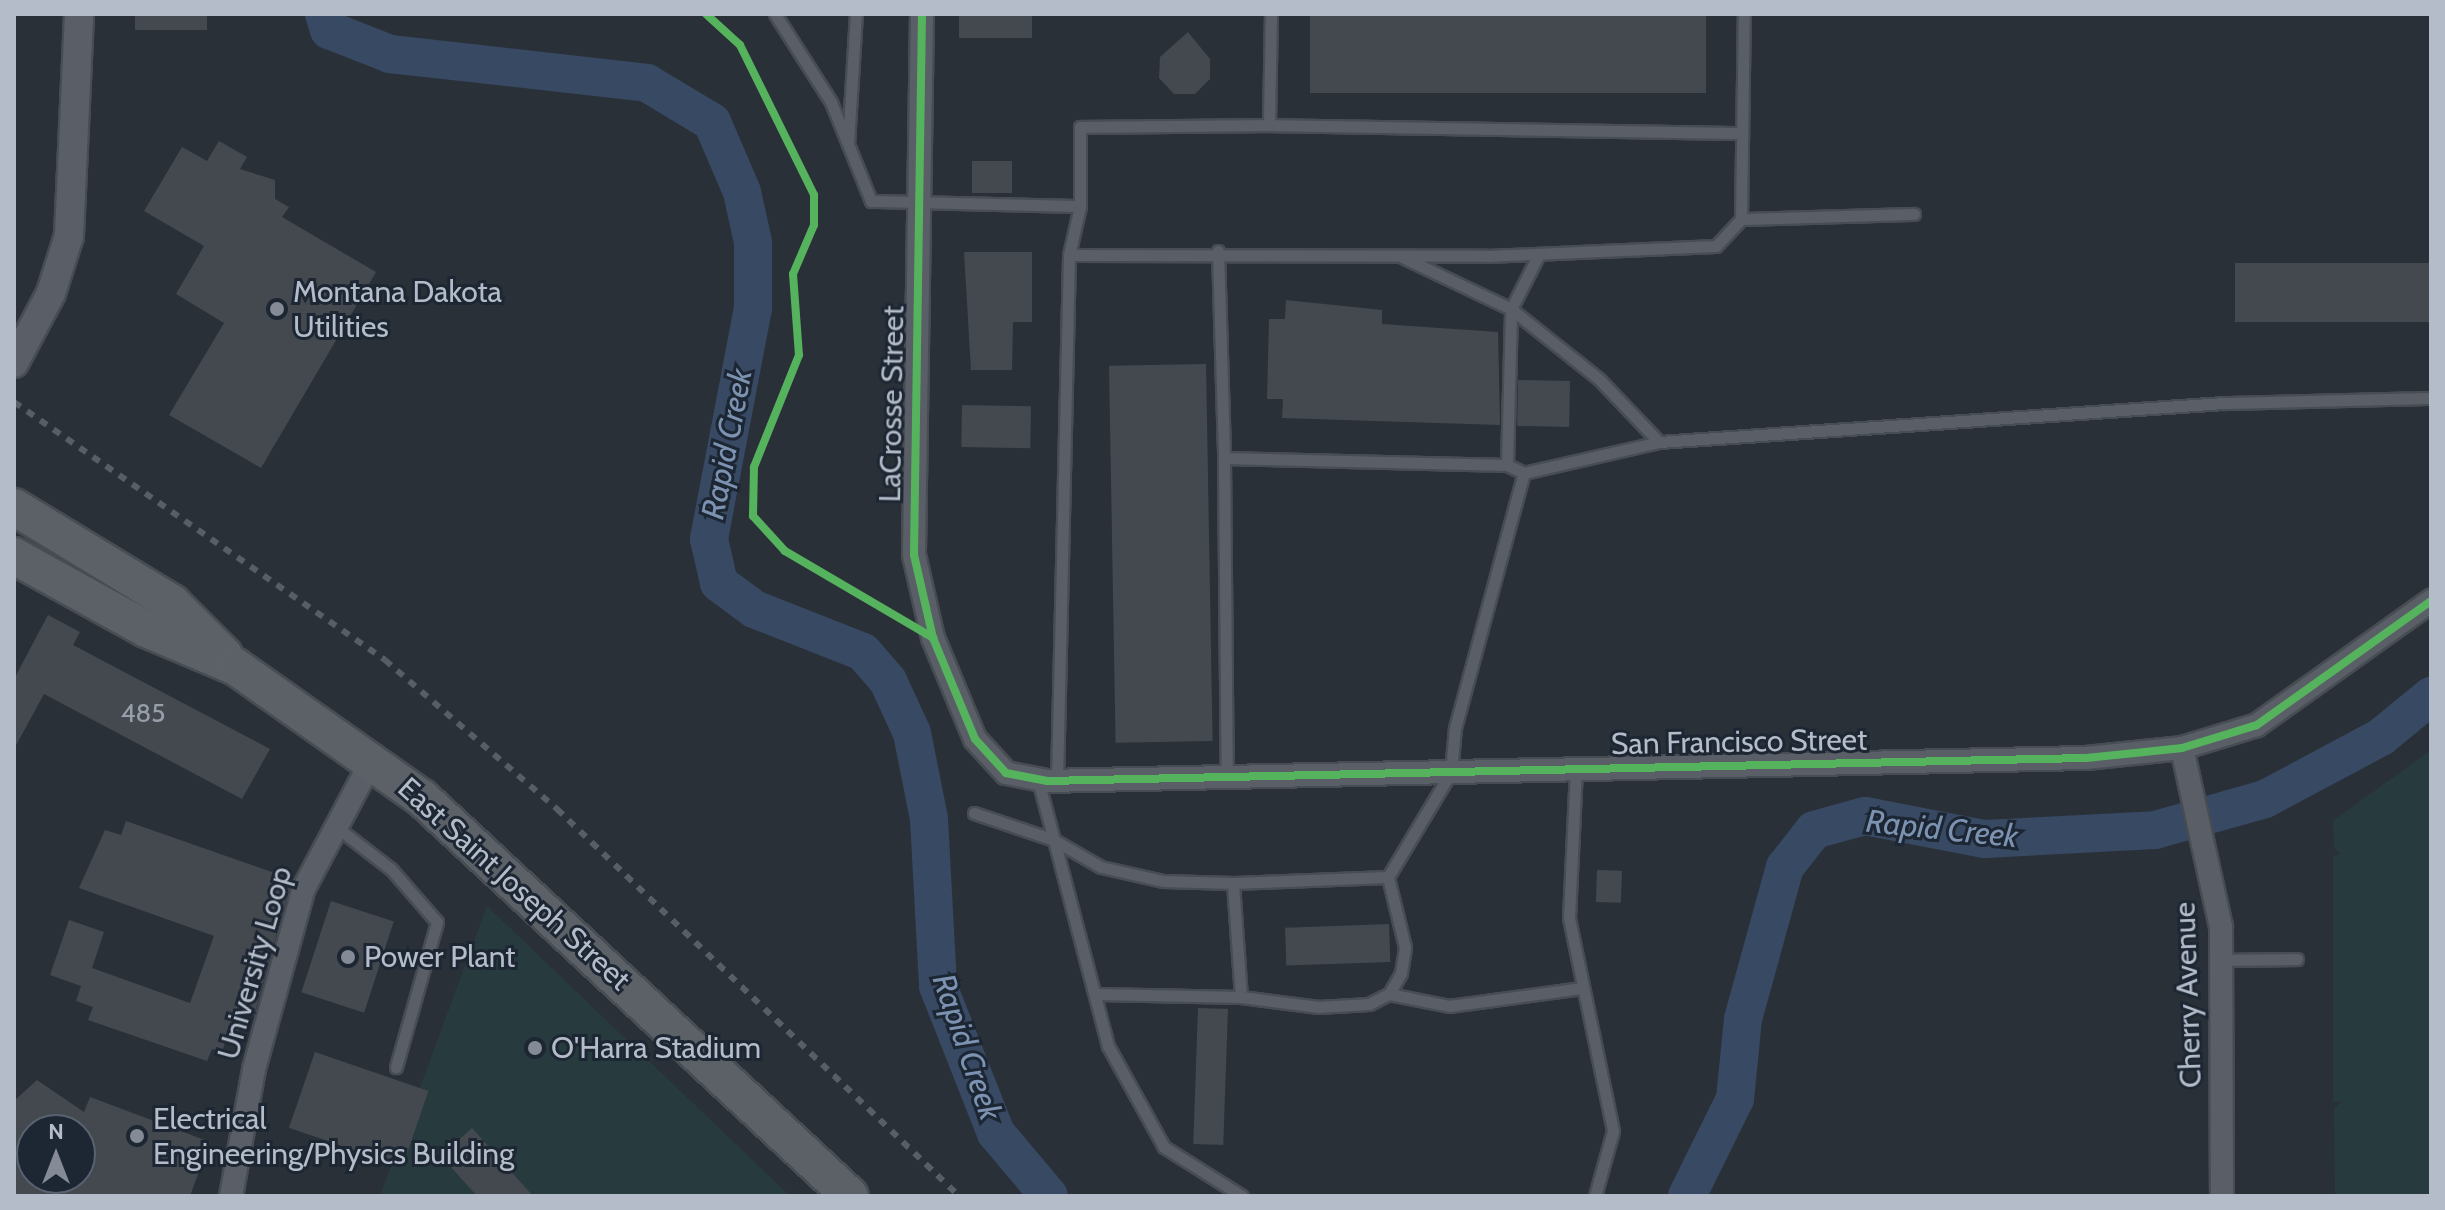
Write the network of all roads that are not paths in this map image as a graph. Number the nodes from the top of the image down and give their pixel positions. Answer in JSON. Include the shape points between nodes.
{"nodes":[{"id":1,"x":79,"y":14,"type":"edge"},
{"id":2,"x":775,"y":14,"type":"edge"},
{"id":3,"x":856,"y":14,"type":"edge"},
{"id":4,"x":922,"y":14,"type":"edge"},
{"id":5,"x":1271,"y":14,"type":"edge"},
{"id":6,"x":1744,"y":14,"type":"edge"},
{"id":7,"x":1269,"y":125,"type":"junction"},
{"id":8,"x":1742,"y":133,"type":"junction"},
{"id":9,"x":848,"y":145,"type":"junction"},
{"id":10,"x":919,"y":205,"type":"junction"},
{"id":11,"x":1080,"y":206,"type":"junction"},
{"id":12,"x":1914,"y":214,"type":"dead end"},
{"id":13,"x":1741,"y":219,"type":"junction"},
{"id":14,"x":1218,"y":251,"type":"junction"},
{"id":15,"x":1396,"y":254,"type":"junction"},
{"id":16,"x":1539,"y":254,"type":"junction"},
{"id":17,"x":1069,"y":255,"type":"junction"},
{"id":18,"x":1511,"y":309,"type":"junction"},
{"id":19,"x":14,"y":363,"type":"edge"},
{"id":20,"x":2431,"y":398,"type":"edge"},
{"id":21,"x":1659,"y":442,"type":"junction"},
{"id":22,"x":1224,"y":458,"type":"junction"},
{"id":23,"x":1507,"y":465,"type":"junction"},
{"id":24,"x":1524,"y":473,"type":"junction"},
{"id":25,"x":14,"y":507,"type":"edge"},
{"id":26,"x":14,"y":556,"type":"edge"},
{"id":27,"x":2431,"y":601,"type":"edge"},
{"id":28,"x":236,"y":667,"type":"junction"},
{"id":29,"x":2182,"y":748,"type":"junction"},
{"id":30,"x":372,"y":760,"type":"junction"},
{"id":31,"x":1576,"y":769,"type":"junction"},
{"id":32,"x":1451,"y":772,"type":"junction"},
{"id":33,"x":1006,"y":773,"type":"joint"},
{"id":34,"x":1227,"y":777,"type":"junction"},
{"id":35,"x":1048,"y":780,"type":"junction"},
{"id":36,"x":974,"y":813,"type":"dead end"},
{"id":37,"x":334,"y":824,"type":"junction"},
{"id":38,"x":1054,"y":840,"type":"junction"},
{"id":39,"x":1388,"y":877,"type":"junction"},
{"id":40,"x":1233,"y":883,"type":"junction"},
{"id":41,"x":2297,"y":959,"type":"dead end"},
{"id":42,"x":2223,"y":960,"type":"junction"},
{"id":43,"x":1582,"y":988,"type":"junction"},
{"id":44,"x":1097,"y":994,"type":"junction"},
{"id":45,"x":1389,"y":994,"type":"junction"},
{"id":46,"x":1241,"y":997,"type":"junction"},
{"id":47,"x":396,"y":1067,"type":"dead end"},
{"id":48,"x":231,"y":1196,"type":"edge"},
{"id":49,"x":850,"y":1196,"type":"edge"},
{"id":50,"x":1242,"y":1196,"type":"edge"},
{"id":51,"x":1595,"y":1196,"type":"edge"},
{"id":52,"x":2222,"y":1196,"type":"edge"}],
"edges":[{"from":1,"to":19,"type":"street","via":[[69,236],[51,293]]},
{"from":2,"to":9,"type":"lane"},
{"from":3,"to":9,"type":"lane"},
{"from":4,"to":10,"type":"street","name":"LaCrosse Street"},
{"from":5,"to":7,"type":"lane"},
{"from":6,"to":8,"type":"lane"},
{"from":7,"to":8,"type":"lane"},
{"from":7,"to":11,"type":"lane","via":[[1080,127]]},
{"from":8,"to":13,"type":"lane"},
{"from":9,"to":10,"type":"lane","via":[[871,201]]},
{"from":10,"to":11,"type":"lane"},
{"from":10,"to":33,"type":"street","name":"LaCrosse Street","via":[[914,555],[933,638],[975,739]]},
{"from":11,"to":17,"type":"lane"},
{"from":12,"to":13,"type":"lane"},
{"from":13,"to":16,"type":"lane","via":[[1716,246]]},
{"from":14,"to":15,"type":"lane"},
{"from":14,"to":17,"type":"lane"},
{"from":14,"to":22,"type":"lane"},
{"from":15,"to":16,"type":"lane"},
{"from":15,"to":18,"type":"lane"},
{"from":16,"to":18,"type":"lane"},
{"from":17,"to":35,"type":"lane"},
{"from":18,"to":21,"type":"lane","via":[[1599,379]]},
{"from":18,"to":23,"type":"lane"},
{"from":20,"to":21,"type":"lane","via":[[2224,403]]},
{"from":21,"to":24,"type":"lane"},
{"from":22,"to":23,"type":"lane"},
{"from":22,"to":34,"type":"lane"},
{"from":23,"to":24,"type":"lane"},
{"from":24,"to":32,"type":"lane","via":[[1455,728]]},
{"from":25,"to":28,"type":"main road","via":[[172,603]]},
{"from":26,"to":28,"type":"main road","name":"East Saint Joseph Street","via":[[146,629]]},
{"from":27,"to":29,"type":"street","name":"San Francisco Street","via":[[2257,725]]},
{"from":28,"to":30,"type":"main road","name":"East Saint Joseph Street"},
{"from":29,"to":31,"type":"street","name":"San Francisco Street","via":[[2086,758]]},
{"from":29,"to":42,"type":"street","name":"Cherry Avenue","via":[[2213,878]]},
{"from":30,"to":37,"type":"street","name":"University Loop"},
{"from":30,"to":49,"type":"main road","name":"East Saint Joseph Street","via":[[483,847]]},
{"from":31,"to":32,"type":"street","name":"San Francisco Street"},
{"from":31,"to":43,"type":"lane","via":[[1569,918]]},
{"from":32,"to":34,"type":"street","name":"San Francisco Street"},
{"from":32,"to":39,"type":"lane"},
{"from":33,"to":35,"type":"street","name":"San Francisco Street"},
{"from":34,"to":35,"type":"street","name":"San Francisco Street"},
{"from":35,"to":38,"type":"lane"},
{"from":36,"to":38,"type":"lane"},
{"from":37,"to":47,"type":"lane","via":[[391,869],[437,922]]},
{"from":37,"to":48,"type":"street","name":"University Loop","via":[[304,888],[287,948],[254,1069]]},
{"from":38,"to":40,"type":"lane","via":[[1101,867],[1163,881]]},
{"from":38,"to":44,"type":"lane"},
{"from":39,"to":40,"type":"lane"},
{"from":39,"to":45,"type":"lane","via":[[1405,947]]},
{"from":40,"to":46,"type":"lane"},
{"from":41,"to":42,"type":"lane"},
{"from":42,"to":52,"type":"street","name":"Cherry Avenue"},
{"from":43,"to":45,"type":"lane","via":[[1449,1006]]},
{"from":43,"to":51,"type":"lane","via":[[1613,1131]]},
{"from":44,"to":46,"type":"lane"},
{"from":44,"to":50,"type":"lane","via":[[1108,1046],[1164,1147]]},
{"from":45,"to":46,"type":"lane","via":[[1369,1004],[1318,1007]]}]}
